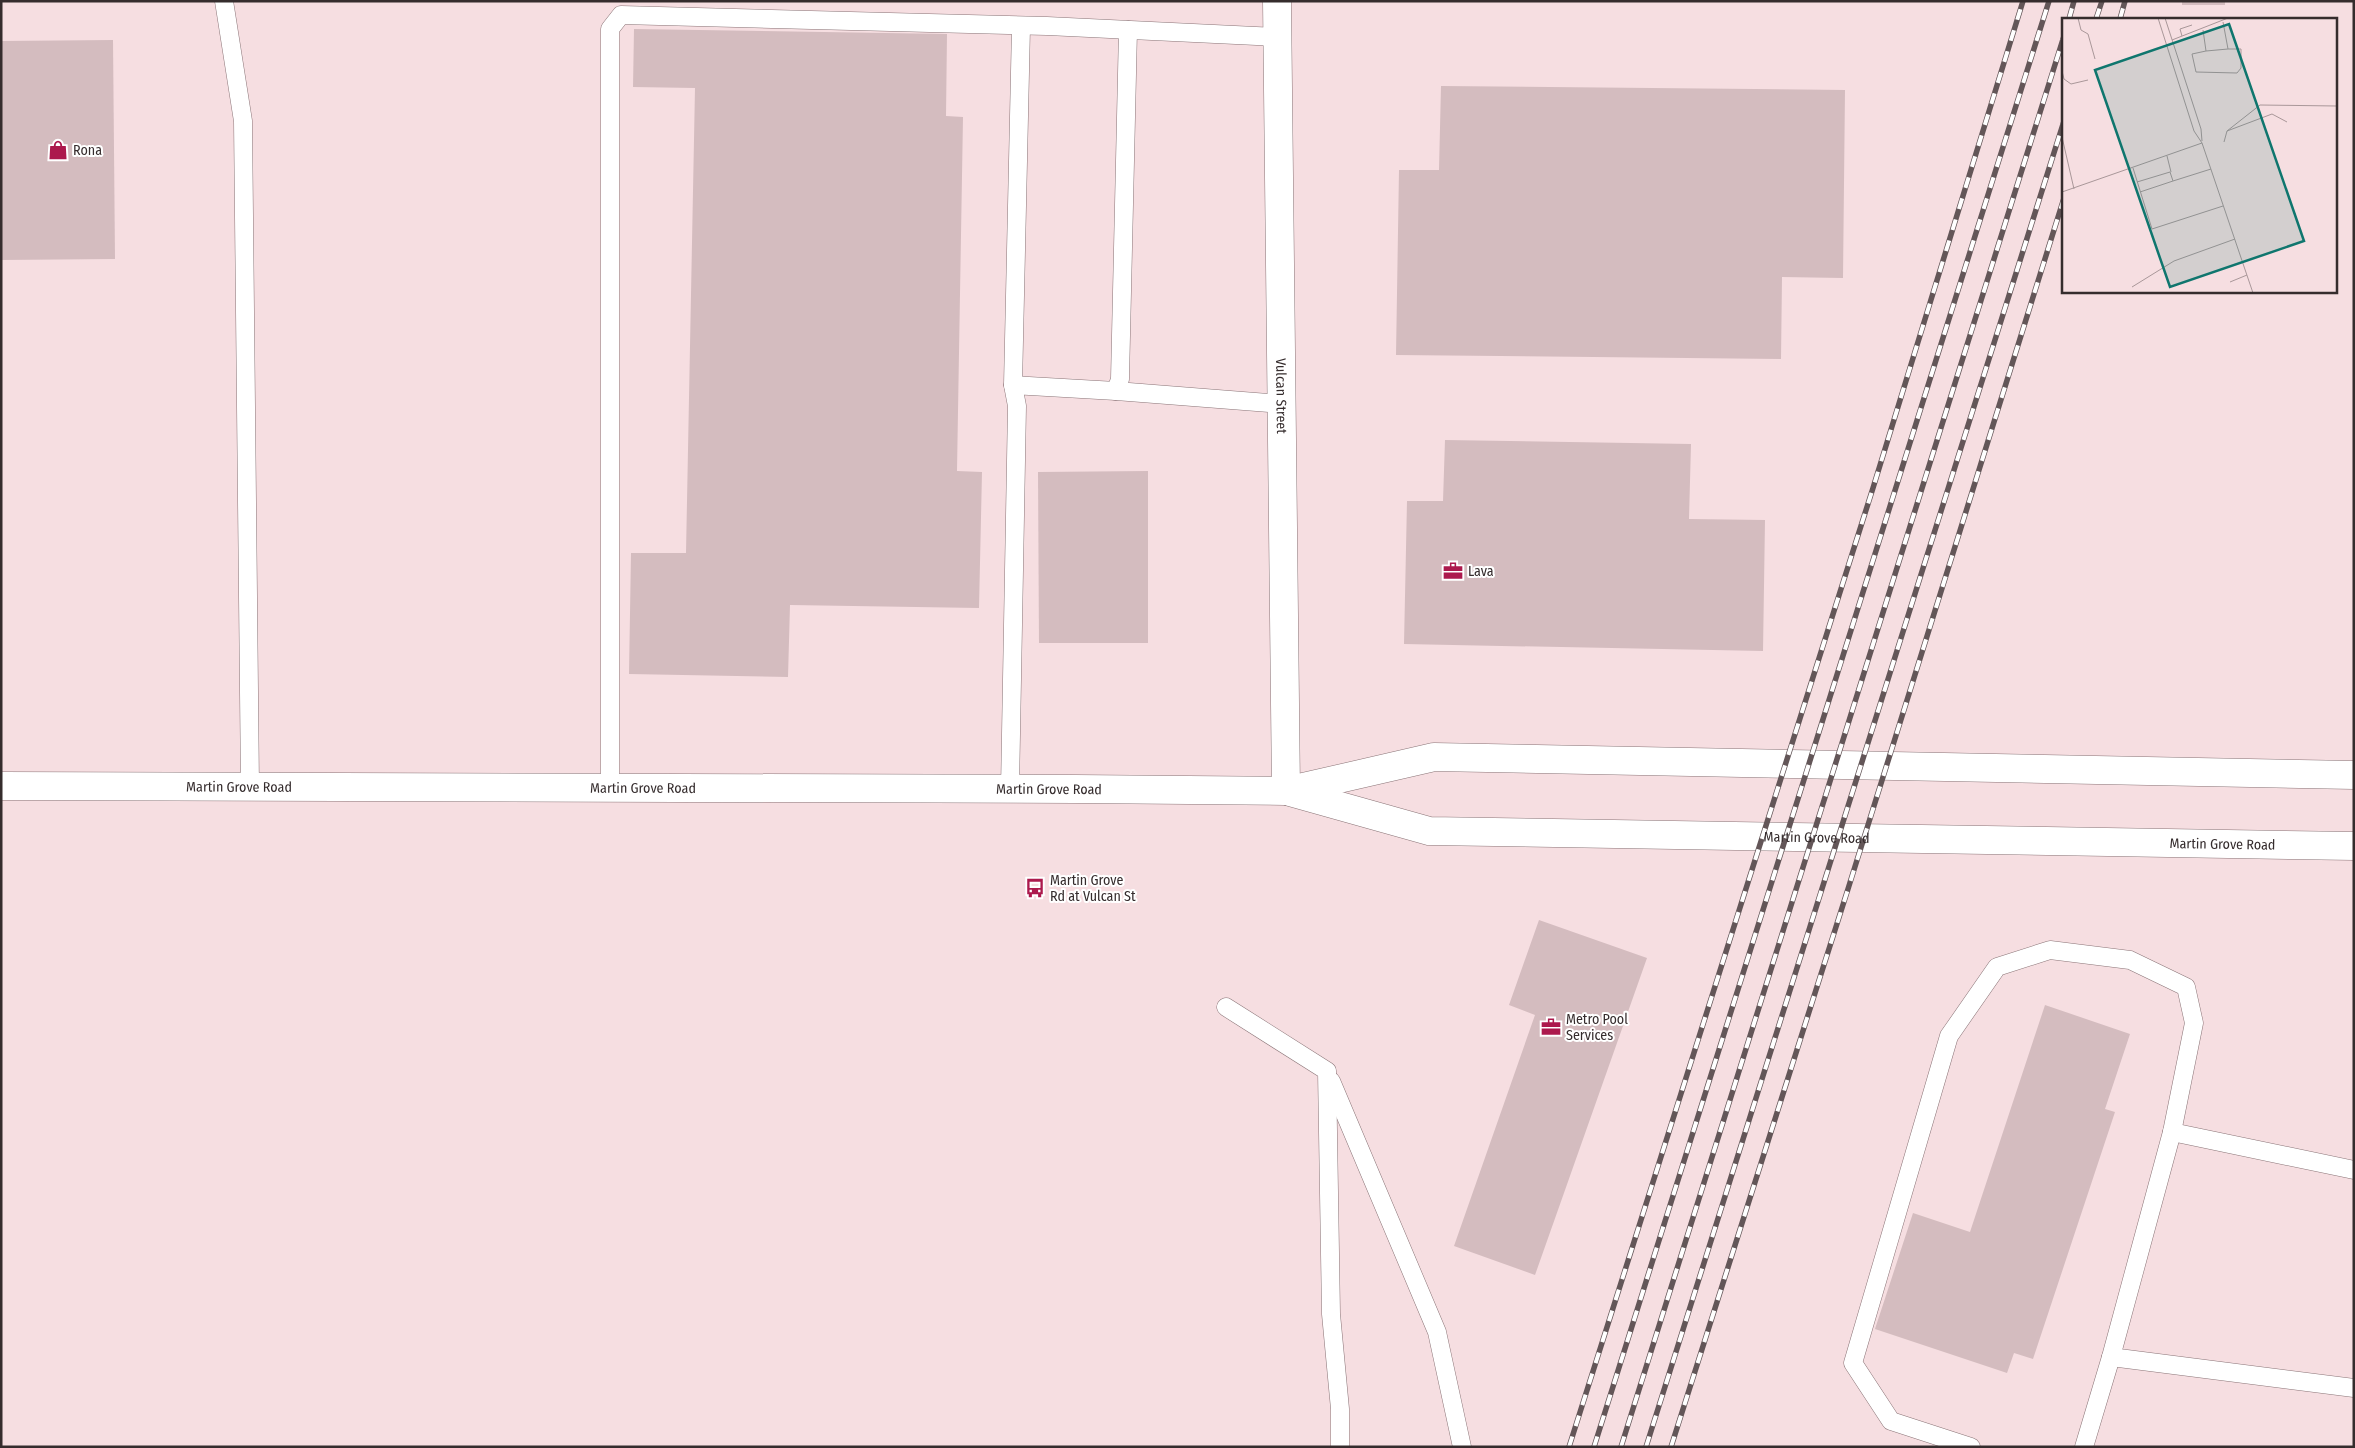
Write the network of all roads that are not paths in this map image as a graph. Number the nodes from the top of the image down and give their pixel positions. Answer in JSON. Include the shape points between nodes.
{"nodes":[{"id":1,"x":224,"y":1,"type":"edge"},
{"id":2,"x":1277,"y":1,"type":"edge"},
{"id":3,"x":1022,"y":27,"type":"junction"},
{"id":4,"x":1128,"y":30,"type":"junction"},
{"id":5,"x":1277,"y":37,"type":"junction"},
{"id":6,"x":1013,"y":385,"type":"junction"},
{"id":7,"x":1116,"y":391,"type":"junction"},
{"id":8,"x":1281,"y":404,"type":"junction"},
{"id":9,"x":2354,"y":775,"type":"edge"},
{"id":10,"x":1,"y":786,"type":"edge"},
{"id":11,"x":250,"y":787,"type":"junction"},
{"id":12,"x":610,"y":788,"type":"junction"},
{"id":13,"x":1010,"y":789,"type":"junction"},
{"id":14,"x":1286,"y":791,"type":"junction"},
{"id":15,"x":2354,"y":846,"type":"edge"},
{"id":16,"x":1226,"y":1007,"type":"dead end"},
{"id":17,"x":1327,"y":1071,"type":"junction"},
{"id":18,"x":2172,"y":1132,"type":"junction"},
{"id":19,"x":2354,"y":1170,"type":"edge"},
{"id":20,"x":2111,"y":1357,"type":"junction"},
{"id":21,"x":2354,"y":1388,"type":"edge"},
{"id":22,"x":1340,"y":1447,"type":"edge"},
{"id":23,"x":1462,"y":1447,"type":"edge"},
{"id":24,"x":1971,"y":1447,"type":"edge"},
{"id":25,"x":2084,"y":1447,"type":"edge"}],
"edges":[{"from":1,"to":11,"type":"lane","via":[[243,121]]},
{"from":2,"to":5,"type":"main road","name":"Vulcan Street"},
{"from":3,"to":4,"type":"lane"},
{"from":3,"to":6,"type":"lane"},
{"from":3,"to":12,"type":"lane","via":[[621,15],[610,29]]},
{"from":4,"to":5,"type":"lane"},
{"from":4,"to":7,"type":"lane","via":[[1120,379]]},
{"from":5,"to":8,"type":"main road","name":"Vulcan Street"},
{"from":6,"to":7,"type":"lane"},
{"from":6,"to":13,"type":"lane","via":[[1018,406]]},
{"from":7,"to":8,"type":"lane"},
{"from":8,"to":14,"type":"main road","name":"Vulcan Street"},
{"from":9,"to":14,"type":"main road","name":"Martin Grove Road","via":[[1434,757]]},
{"from":10,"to":11,"type":"main road","name":"Martin Grove Road"},
{"from":11,"to":12,"type":"main road","name":"Martin Grove Road"},
{"from":12,"to":13,"type":"main road","name":"Martin Grove Road"},
{"from":13,"to":14,"type":"main road","name":"Martin Grove Road"},
{"from":14,"to":15,"type":"main road","name":"Martin Grove Road","via":[[1429,831]]},
{"from":16,"to":17,"type":"lane"},
{"from":17,"to":22,"type":"lane","via":[[1331,1314],[1340,1409]]},
{"from":17,"to":23,"type":"lane","via":[[1437,1332]]},
{"from":18,"to":19,"type":"lane"},
{"from":18,"to":20,"type":"lane"},
{"from":18,"to":24,"type":"lane","via":[[2194,1024],[2186,987],[2130,960],[2050,950],[1997,967],[1949,1036],[1853,1363],[1891,1421]]},
{"from":20,"to":21,"type":"lane"},
{"from":20,"to":25,"type":"lane"}]}
